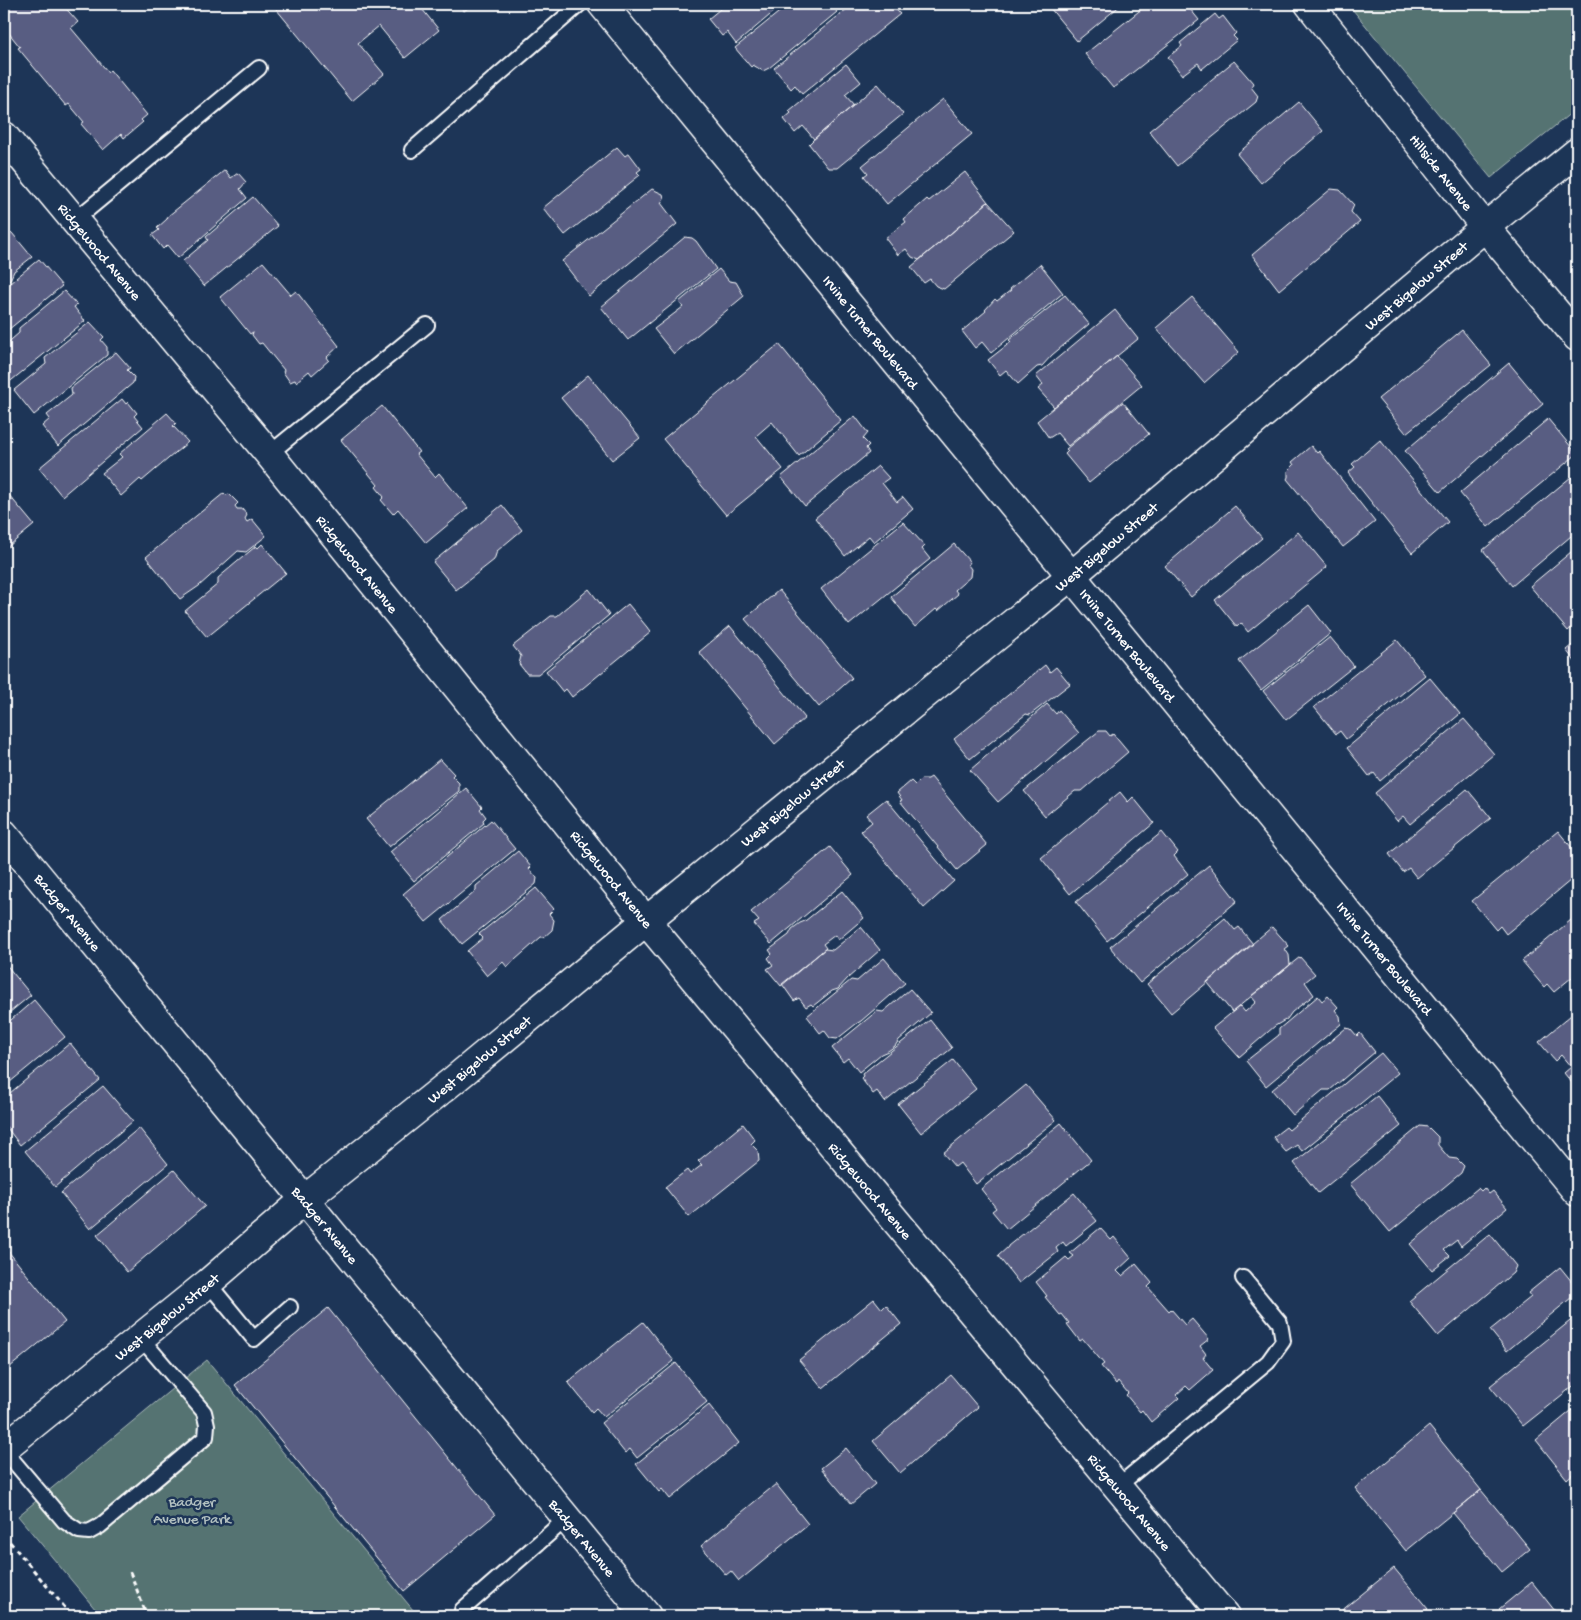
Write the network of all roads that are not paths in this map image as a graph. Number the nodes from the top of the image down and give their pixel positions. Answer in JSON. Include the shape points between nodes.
{"nodes":[{"id":1,"x":580,"y":4,"type":"edge"},
{"id":2,"x":602,"y":4,"type":"edge"},
{"id":3,"x":1309,"y":4,"type":"edge"},
{"id":4,"x":259,"y":68,"type":"dead end"},
{"id":5,"x":4,"y":136,"type":"edge"},
{"id":6,"x":412,"y":150,"type":"dead end"},
{"id":7,"x":1577,"y":152,"type":"edge"},
{"id":8,"x":74,"y":220,"type":"junction"},
{"id":9,"x":1485,"y":226,"type":"junction"},
{"id":10,"x":427,"y":325,"type":"dead end"},
{"id":11,"x":1577,"y":337,"type":"edge"},
{"id":12,"x":269,"y":454,"type":"junction"},
{"id":13,"x":1071,"y":576,"type":"junction"},
{"id":14,"x":4,"y":834,"type":"edge"},
{"id":15,"x":646,"y":921,"type":"junction"},
{"id":16,"x":1577,"y":1192,"type":"edge"},
{"id":17,"x":304,"y":1200,"type":"junction"},
{"id":18,"x":1242,"y":1278,"type":"dead end"},
{"id":19,"x":208,"y":1283,"type":"junction"},
{"id":20,"x":290,"y":1306,"type":"dead end"},
{"id":21,"x":140,"y":1336,"type":"junction"},
{"id":22,"x":4,"y":1449,"type":"edge"},
{"id":23,"x":1118,"y":1486,"type":"junction"},
{"id":24,"x":566,"y":1519,"type":"junction"},
{"id":25,"x":462,"y":1610,"type":"dead end"},
{"id":26,"x":647,"y":1616,"type":"edge"},
{"id":27,"x":1225,"y":1616,"type":"edge"}],
"edges":[{"from":1,"to":6,"type":"lane"},
{"from":2,"to":13,"type":"street","name":"Irvine Turner Boulevard"},
{"from":3,"to":9,"type":"street","name":"Hillside Avenue"},
{"from":4,"to":8,"type":"lane"},
{"from":5,"to":8,"type":"street","name":"Ridgewood Avenue"},
{"from":7,"to":9,"type":"street","name":"West Bigelow Street"},
{"from":8,"to":12,"type":"street","name":"Ridgewood Avenue"},
{"from":9,"to":11,"type":"street","name":"Hillside Avenue"},
{"from":9,"to":13,"type":"street","name":"West Bigelow Street"},
{"from":10,"to":12,"type":"lane"},
{"from":12,"to":15,"type":"street","name":"Ridgewood Avenue"},
{"from":13,"to":15,"type":"street","name":"West Bigelow Street"},
{"from":13,"to":16,"type":"street","name":"Irvine Turner Boulevard"},
{"from":14,"to":17,"type":"street","name":"Badger Avenue"},
{"from":15,"to":17,"type":"street","name":"West Bigelow Street","via":[[463,1074]]},
{"from":15,"to":23,"type":"street","name":"Ridgewood Avenue"},
{"from":17,"to":19,"type":"street","name":"West Bigelow Street"},
{"from":17,"to":24,"type":"street","name":"Badger Avenue"},
{"from":18,"to":23,"type":"lane","via":[[1280,1323],[1283,1341],[1268,1362]]},
{"from":19,"to":20,"type":"lane","via":[[254,1339]]},
{"from":19,"to":21,"type":"street","name":"West Bigelow Street"},
{"from":21,"to":22,"type":"street","name":"West Bigelow Street"},
{"from":21,"to":22,"type":"lane","via":[[204,1412],[208,1425],[206,1437],[100,1526],[90,1532],[79,1531],[64,1521]]},
{"from":23,"to":27,"type":"street","name":"Ridgewood Avenue"},
{"from":24,"to":25,"type":"lane"},
{"from":24,"to":26,"type":"street","name":"Badger Avenue"}]}
